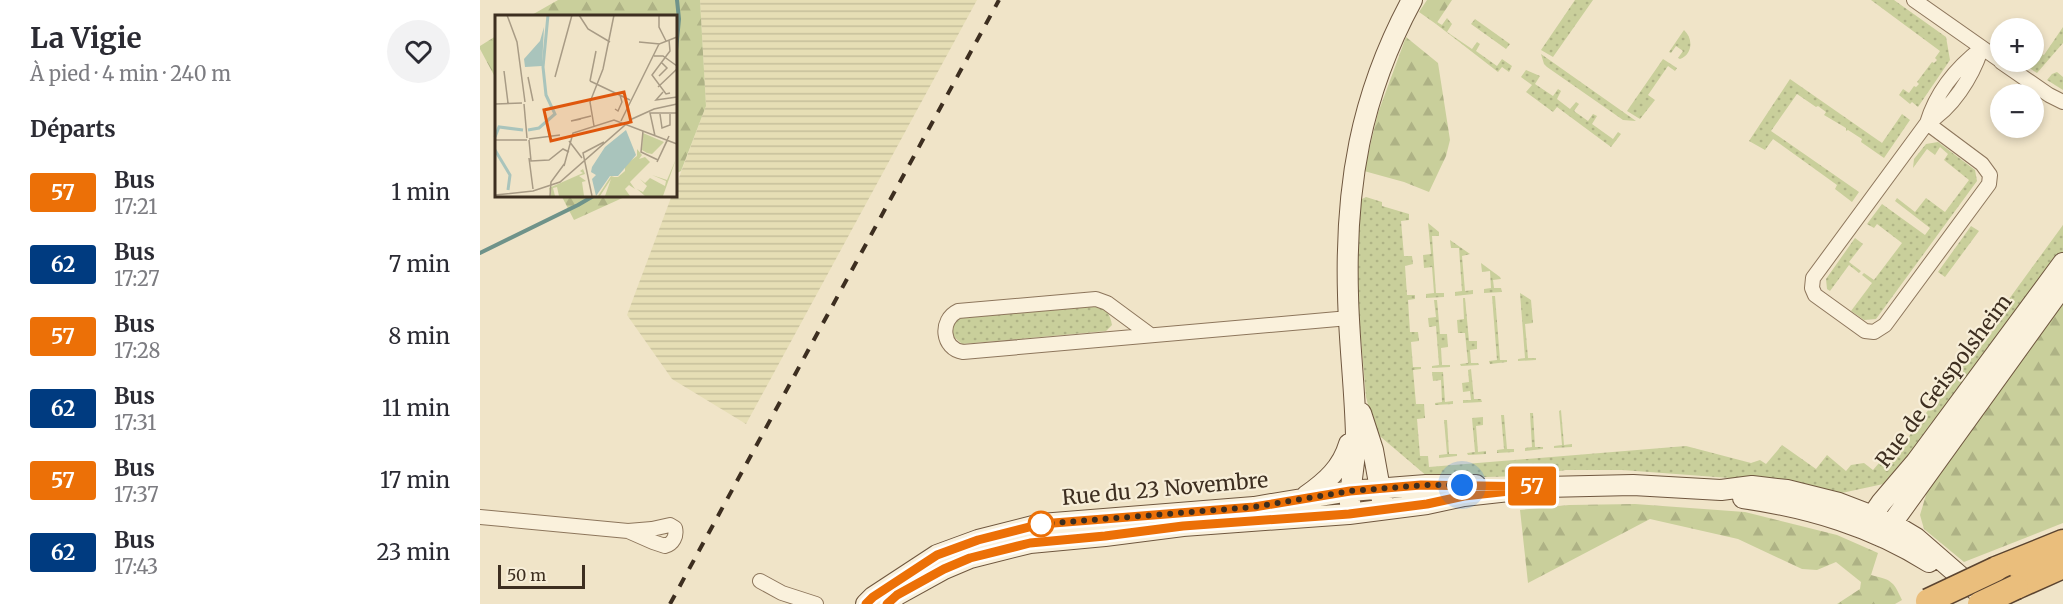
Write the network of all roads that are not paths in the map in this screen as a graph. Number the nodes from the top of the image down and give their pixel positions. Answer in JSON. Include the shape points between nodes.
{"nodes":[{"id":1,"x":1412,"y":0,"type":"edge"},
{"id":2,"x":1914,"y":0,"type":"edge"},
{"id":3,"x":1982,"y":48,"type":"junction"},
{"id":4,"x":1990,"y":53,"type":"edge"},
{"id":5,"x":2017,"y":72,"type":"edge"},
{"id":6,"x":2049,"y":95,"type":"junction"},
{"id":7,"x":2063,"y":102,"type":"edge"},
{"id":8,"x":2063,"y":108,"type":"edge"},
{"id":9,"x":1927,"y":123,"type":"junction"},
{"id":10,"x":2063,"y":263,"type":"edge"},
{"id":11,"x":2063,"y":286,"type":"edge"},
{"id":12,"x":1349,"y":318,"type":"junction"},
{"id":13,"x":1149,"y":334,"type":"junction"},
{"id":14,"x":1354,"y":391,"type":"junction"},
{"id":15,"x":1354,"y":421,"type":"junction"},
{"id":16,"x":1545,"y":487,"type":"junction"},
{"id":17,"x":1381,"y":489,"type":"junction"},
{"id":18,"x":1350,"y":491,"type":"junction"},
{"id":19,"x":1308,"y":503,"type":"junction"},
{"id":20,"x":1383,"y":509,"type":"junction"},
{"id":21,"x":1349,"y":514,"type":"junction"},
{"id":22,"x":480,"y":517,"type":"edge"},
{"id":23,"x":1868,"y":521,"type":"junction"},
{"id":24,"x":1887,"y":530,"type":"junction"},
{"id":25,"x":628,"y":531,"type":"dead end"},
{"id":26,"x":2063,"y":542,"type":"edge"},
{"id":27,"x":2063,"y":566,"type":"edge"},
{"id":28,"x":760,"y":581,"type":"dead end"},
{"id":29,"x":1984,"y":600,"type":"edge"},
{"id":30,"x":1925,"y":602,"type":"edge"},
{"id":31,"x":816,"y":604,"type":"edge"},
{"id":32,"x":867,"y":604,"type":"edge"},
{"id":33,"x":887,"y":604,"type":"edge"}],
"edges":[{"from":1,"to":12,"type":"main road","via":[[1378,73],[1357,147],[1348,216]]},
{"from":2,"to":3,"type":"street"},
{"from":3,"to":4,"type":"street"},
{"from":3,"to":9,"type":"street","via":[[1953,75],[1936,100]]},
{"from":5,"to":6,"type":"street"},
{"from":6,"to":7,"type":"street"},
{"from":6,"to":8,"type":"street"},
{"from":9,"to":9,"type":"street","via":[[1813,278],[1815,295],[1865,331],[1874,332],[1885,325],[1989,184],[1990,175],[1982,164]]},
{"from":10,"to":23,"type":"main road","name":"Rue de Geispolsheim"},
{"from":11,"to":24,"type":"main road","name":"Rue de Geispolsheim"},
{"from":12,"to":13,"type":"street"},
{"from":12,"to":14,"type":"main road"},
{"from":13,"to":13,"type":"street","via":[[1096,299],[958,311],[949,316],[945,325],[950,347],[963,352]]},
{"from":14,"to":15,"type":"main road"},
{"from":14,"to":17,"type":"main road"},
{"from":15,"to":18,"type":"main road"},
{"from":15,"to":19,"type":"main road","via":[[1344,459]]},
{"from":16,"to":17,"type":"main road","via":[[1431,485]]},
{"from":16,"to":20,"type":"main road","name":"Rue du 23 Novembre"},
{"from":16,"to":23,"type":"main road","via":[[1633,485],[1721,490],[1752,486],[1839,503]]},
{"from":17,"to":18,"type":"main road"},
{"from":17,"to":20,"type":"main road"},
{"from":18,"to":19,"type":"main road"},
{"from":18,"to":21,"type":"main road"},
{"from":19,"to":21,"type":"main road","name":"Rue du 23 Novembre","via":[[1327,515]]},
{"from":19,"to":32,"type":"main road","name":"Rue du 23 Novembre","via":[[1041,524],[937,555]]},
{"from":19,"to":33,"type":"main road","via":[[1183,526],[1030,543],[970,558],[944,569]]},
{"from":20,"to":21,"type":"main road","name":"Rue du 23 Novembre"},
{"from":22,"to":25,"type":"street"},
{"from":23,"to":24,"type":"main road"},
{"from":24,"to":29,"type":"main road","via":[[1931,549]]},
{"from":26,"to":30,"type":"highway","bridge":true},
{"from":27,"to":29,"type":"highway","bridge":true},
{"from":28,"to":31,"type":"street"}]}
